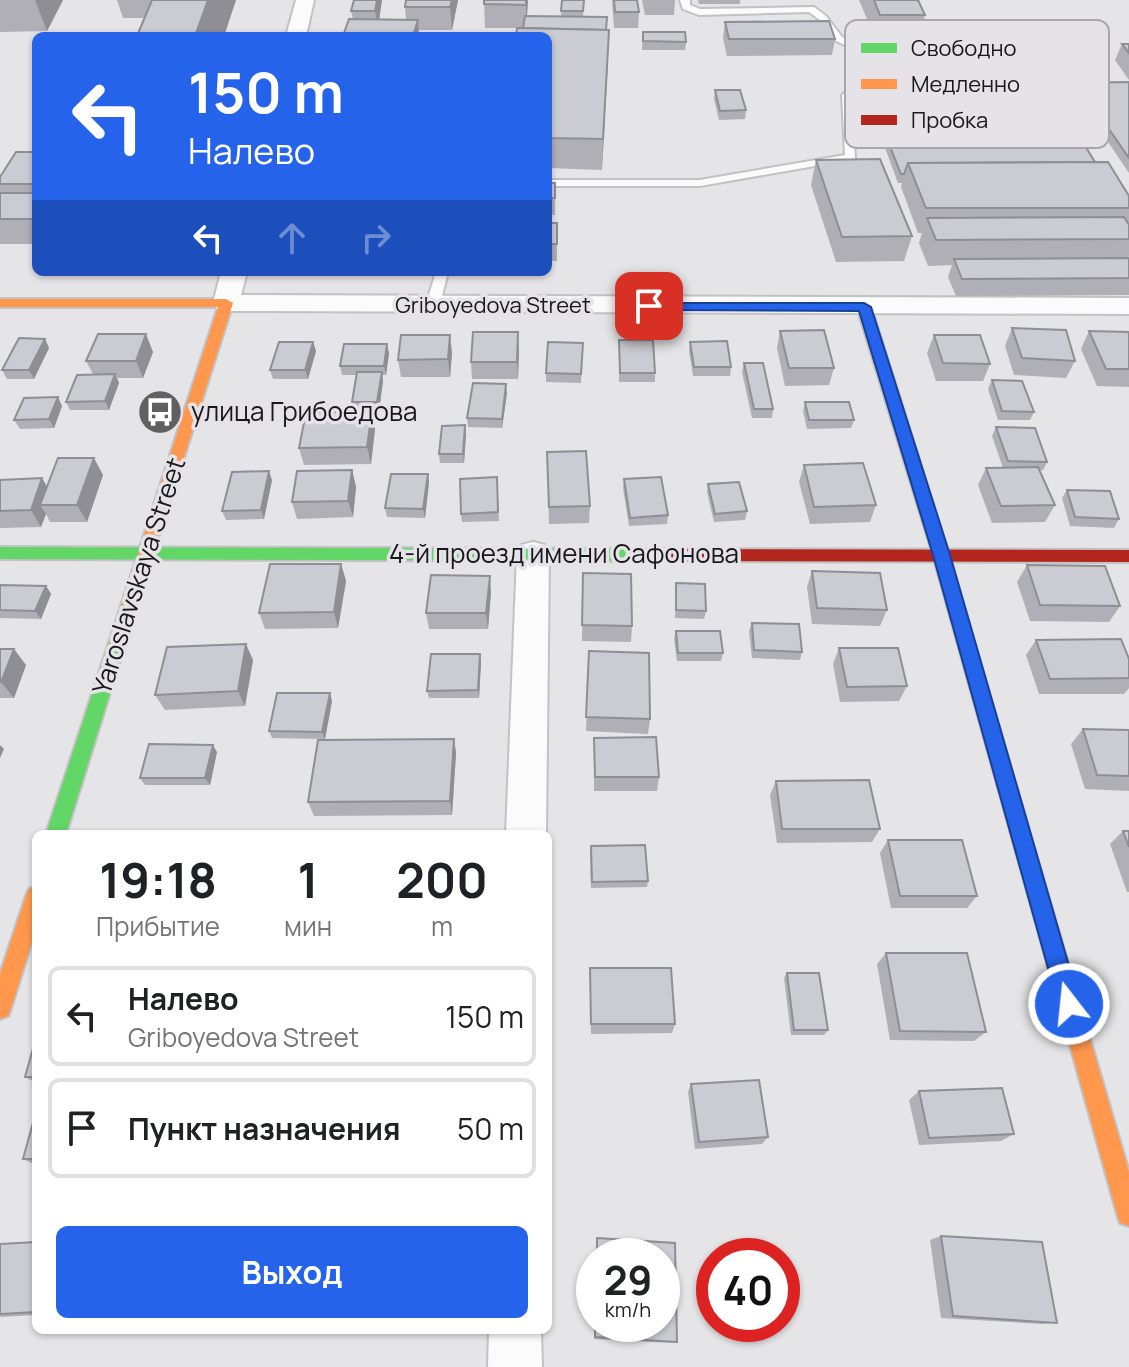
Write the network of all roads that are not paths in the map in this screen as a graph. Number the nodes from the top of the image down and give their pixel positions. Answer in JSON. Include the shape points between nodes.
{"nodes":[{"id":1,"x":305,"y":0,"type":"edge"},
{"id":2,"x":685,"y":0,"type":"edge"},
{"id":3,"x":297,"y":32,"type":"edge"},
{"id":4,"x":845,"y":42,"type":"edge"},
{"id":5,"x":850,"y":148,"type":"edge"},
{"id":6,"x":552,"y":183,"type":"edge"},
{"id":7,"x":233,"y":276,"type":"edge"},
{"id":8,"x":441,"y":276,"type":"edge"},
{"id":9,"x":0,"y":303,"type":"edge"},
{"id":10,"x":226,"y":303,"type":"junction"},
{"id":11,"x":433,"y":304,"type":"junction"},
{"id":12,"x":1129,"y":306,"type":"edge"},
{"id":13,"x":864,"y":307,"type":"junction"},
{"id":14,"x":0,"y":553,"type":"edge"},
{"id":15,"x":147,"y":553,"type":"junction"},
{"id":16,"x":533,"y":554,"type":"junction"},
{"id":17,"x":941,"y":555,"type":"junction"},
{"id":18,"x":1129,"y":556,"type":"edge"},
{"id":19,"x":57,"y":830,"type":"edge"},
{"id":20,"x":526,"y":830,"type":"edge"},
{"id":21,"x":32,"y":908,"type":"edge"},
{"id":22,"x":0,"y":1008,"type":"edge"},
{"id":23,"x":1129,"y":1214,"type":"edge"},
{"id":24,"x":515,"y":1334,"type":"edge"},
{"id":25,"x":515,"y":1367,"type":"edge"}],
"edges":[{"from":1,"to":3,"type":"street"},
{"from":2,"to":4,"type":"lane","via":[[686,7],[699,12],[811,9]]},
{"from":5,"to":6,"type":"lane","via":[[851,157],[700,183]]},
{"from":7,"to":10,"type":"street","name":"Yaroslavskaya Street"},
{"from":8,"to":11,"type":"lane"},
{"from":9,"to":10,"type":"street","name":"Griboyedova Street"},
{"from":10,"to":11,"type":"street","name":"Griboyedova Street"},
{"from":10,"to":15,"type":"street","name":"Yaroslavskaya Street"},
{"from":11,"to":13,"type":"street","name":"Griboyedova Street"},
{"from":12,"to":13,"type":"street","name":"Griboyedova Street"},
{"from":13,"to":17,"type":"street"},
{"from":14,"to":15,"type":"street","name":"4-й проезд имени Сафонова"},
{"from":15,"to":16,"type":"street","name":"4-й проезд имени Сафонова"},
{"from":15,"to":19,"type":"street","name":"Yaroslavskaya Street"},
{"from":16,"to":17,"type":"street","name":"4-й проезд имени Сафонова"},
{"from":16,"to":20,"type":"street"},
{"from":17,"to":18,"type":"street","name":"4-й проезд имени Сафонова"},
{"from":17,"to":23,"type":"street"},
{"from":21,"to":22,"type":"street"},
{"from":24,"to":25,"type":"street"}]}
